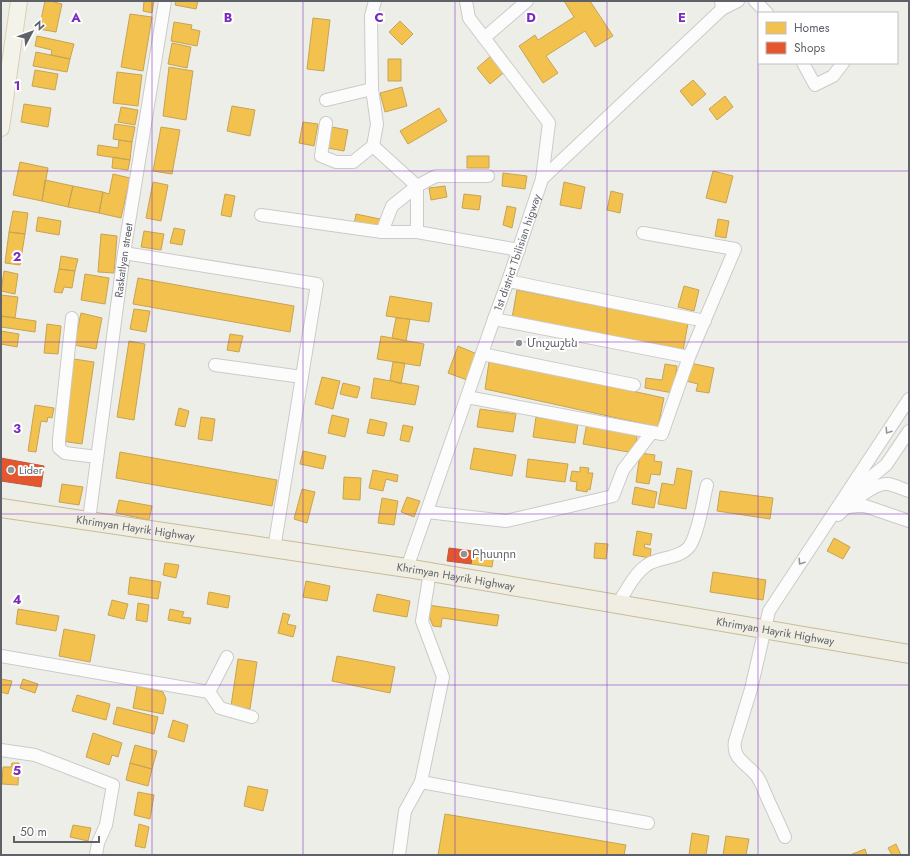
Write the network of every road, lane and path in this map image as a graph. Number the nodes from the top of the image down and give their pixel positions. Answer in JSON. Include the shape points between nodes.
{"nodes":[{"id":1,"x":19,"y":1,"type":"edge"},
{"id":2,"x":165,"y":1,"type":"edge"},
{"id":3,"x":375,"y":1,"type":"edge"},
{"id":4,"x":466,"y":1,"type":"edge"},
{"id":5,"x":527,"y":1,"type":"edge"},
{"id":6,"x":738,"y":1,"type":"edge"},
{"id":7,"x":755,"y":1,"type":"edge"},
{"id":8,"x":721,"y":5,"type":"edge"},
{"id":9,"x":766,"y":12,"type":"edge"},
{"id":10,"x":484,"y":38,"type":"junction"},
{"id":11,"x":804,"y":64,"type":"edge"},
{"id":12,"x":842,"y":64,"type":"edge"},
{"id":13,"x":372,"y":89,"type":"junction"},
{"id":14,"x":326,"y":100,"type":"dead end"},
{"id":15,"x":326,"y":123,"type":"dead end"},
{"id":16,"x":1,"y":128,"type":"edge"},
{"id":17,"x":373,"y":146,"type":"junction"},
{"id":18,"x":488,"y":176,"type":"dead end"},
{"id":19,"x":542,"y":179,"type":"junction"},
{"id":20,"x":417,"y":186,"type":"junction"},
{"id":21,"x":261,"y":215,"type":"dead end"},
{"id":22,"x":382,"y":232,"type":"junction"},
{"id":23,"x":417,"y":232,"type":"junction"},
{"id":24,"x":644,"y":233,"type":"dead end"},
{"id":25,"x":519,"y":250,"type":"junction"},
{"id":26,"x":124,"y":253,"type":"junction"},
{"id":27,"x":508,"y":281,"type":"junction"},
{"id":28,"x":72,"y":318,"type":"dead end"},
{"id":29,"x":494,"y":319,"type":"junction"},
{"id":30,"x":705,"y":321,"type":"junction"},
{"id":31,"x":482,"y":354,"type":"junction"},
{"id":32,"x":689,"y":357,"type":"junction"},
{"id":33,"x":215,"y":365,"type":"dead end"},
{"id":34,"x":302,"y":377,"type":"junction"},
{"id":35,"x":634,"y":385,"type":"dead end"},
{"id":36,"x":467,"y":396,"type":"junction"},
{"id":37,"x":909,"y":399,"type":"edge"},
{"id":38,"x":909,"y":431,"type":"edge"},
{"id":39,"x":652,"y":432,"type":"junction"},
{"id":40,"x":904,"y":449,"type":"edge"},
{"id":41,"x":97,"y":458,"type":"junction"},
{"id":42,"x":707,"y":485,"type":"dead end"},
{"id":43,"x":909,"y":491,"type":"edge"},
{"id":44,"x":845,"y":503,"type":"junction"},
{"id":45,"x":1,"y":508,"type":"edge"},
{"id":46,"x":427,"y":512,"type":"junction"},
{"id":47,"x":89,"y":520,"type":"junction"},
{"id":48,"x":909,"y":521,"type":"edge"},
{"id":49,"x":274,"y":549,"type":"junction"},
{"id":50,"x":407,"y":568,"type":"junction"},
{"id":51,"x":430,"y":572,"type":"junction"},
{"id":52,"x":618,"y":604,"type":"junction"},
{"id":53,"x":766,"y":629,"type":"junction"},
{"id":54,"x":909,"y":654,"type":"edge"},
{"id":55,"x":1,"y":656,"type":"edge"},
{"id":56,"x":227,"y":657,"type":"dead end"},
{"id":57,"x":209,"y":692,"type":"junction"},
{"id":58,"x":252,"y":717,"type":"dead end"},
{"id":59,"x":1,"y":750,"type":"edge"},
{"id":60,"x":422,"y":782,"type":"junction"},
{"id":61,"x":648,"y":823,"type":"dead end"},
{"id":62,"x":785,"y":837,"type":"dead end"},
{"id":63,"x":96,"y":855,"type":"edge"},
{"id":64,"x":399,"y":855,"type":"edge"}],
"edges":[{"from":1,"to":16,"type":"main road"},
{"from":2,"to":26,"type":"street","name":"Raskatlyan street"},
{"from":3,"to":13,"type":"street","via":[[371,16]]},
{"from":4,"to":10,"type":"street","via":[[469,18]]},
{"from":5,"to":10,"type":"street"},
{"from":6,"to":8,"type":"street","name":"1st district Tbilisian higway"},
{"from":7,"to":9,"type":"street"},
{"from":8,"to":19,"type":"street","name":"1st district Tbilisian higway"},
{"from":10,"to":19,"type":"street","via":[[549,123]]},
{"from":11,"to":12,"type":"street","via":[[815,85],[832,76]]},
{"from":13,"to":14,"type":"street"},
{"from":13,"to":17,"type":"street","via":[[377,124]]},
{"from":15,"to":17,"type":"street","via":[[321,156],[336,162],[352,162]]},
{"from":17,"to":20,"type":"street"},
{"from":18,"to":20,"type":"street","via":[[436,176]]},
{"from":19,"to":25,"type":"street","name":"1st district Tbilisian higway"},
{"from":20,"to":22,"type":"street","via":[[392,206]]},
{"from":20,"to":23,"type":"street"},
{"from":21,"to":22,"type":"street"},
{"from":22,"to":23,"type":"street"},
{"from":23,"to":25,"type":"street"},
{"from":24,"to":30,"type":"street","via":[[735,249]]},
{"from":25,"to":27,"type":"street","name":"1st district Tbilisian higway"},
{"from":26,"to":34,"type":"street","via":[[317,284]]},
{"from":26,"to":41,"type":"street","name":"Raskatlyan street"},
{"from":27,"to":29,"type":"street","name":"1st district Tbilisian higway"},
{"from":27,"to":30,"type":"street"},
{"from":28,"to":41,"type":"street","via":[[59,448],[65,453]]},
{"from":29,"to":31,"type":"street","name":"1st district Tbilisian higway"},
{"from":29,"to":32,"type":"street"},
{"from":30,"to":32,"type":"street"},
{"from":31,"to":35,"type":"street"},
{"from":31,"to":36,"type":"street","name":"1st district Tbilisian higway"},
{"from":32,"to":39,"type":"street","via":[[662,434]]},
{"from":33,"to":34,"type":"street"},
{"from":34,"to":49,"type":"street"},
{"from":36,"to":39,"type":"street"},
{"from":36,"to":46,"type":"street","name":"1st district Tbilisian higway"},
{"from":37,"to":44,"type":"street","one_way":true},
{"from":38,"to":40,"type":"street"},
{"from":39,"to":46,"type":"street","via":[[623,470],[613,496],[506,521]]},
{"from":40,"to":44,"type":"street"},
{"from":41,"to":47,"type":"street","name":"Raskatlyan street"},
{"from":42,"to":52,"type":"street","via":[[696,532],[689,547],[678,554],[648,564],[639,572]]},
{"from":43,"to":44,"type":"street","via":[[887,483],[875,486]]},
{"from":44,"to":48,"type":"street","via":[[865,506]]},
{"from":44,"to":53,"type":"street","one_way":true,"via":[[823,530],[770,611]]},
{"from":45,"to":47,"type":"highway","name":"Khrimyan Hayrik Highway"},
{"from":46,"to":50,"type":"street","name":"1st district Tbilisian higway"},
{"from":47,"to":49,"type":"highway","name":"Khrimyan Hayrik Highway"},
{"from":49,"to":50,"type":"highway","name":"Khrimyan Hayrik Highway"},
{"from":50,"to":51,"type":"highway","name":"Khrimyan Hayrik Highway"},
{"from":51,"to":52,"type":"highway","name":"Khrimyan Hayrik Highway"},
{"from":51,"to":60,"type":"street","via":[[422,622],[443,677]]},
{"from":52,"to":53,"type":"highway","name":"Khrimyan Hayrik Highway"},
{"from":53,"to":54,"type":"highway","name":"Khrimyan Hayrik Highway"},
{"from":53,"to":62,"type":"street","via":[[734,748],[740,760],[758,777]]},
{"from":55,"to":57,"type":"street"},
{"from":56,"to":57,"type":"street"},
{"from":57,"to":58,"type":"street","via":[[220,708]]},
{"from":59,"to":63,"type":"street","via":[[35,755],[113,785],[106,825]]},
{"from":60,"to":61,"type":"street"},
{"from":60,"to":64,"type":"street","via":[[405,811]]}]}
